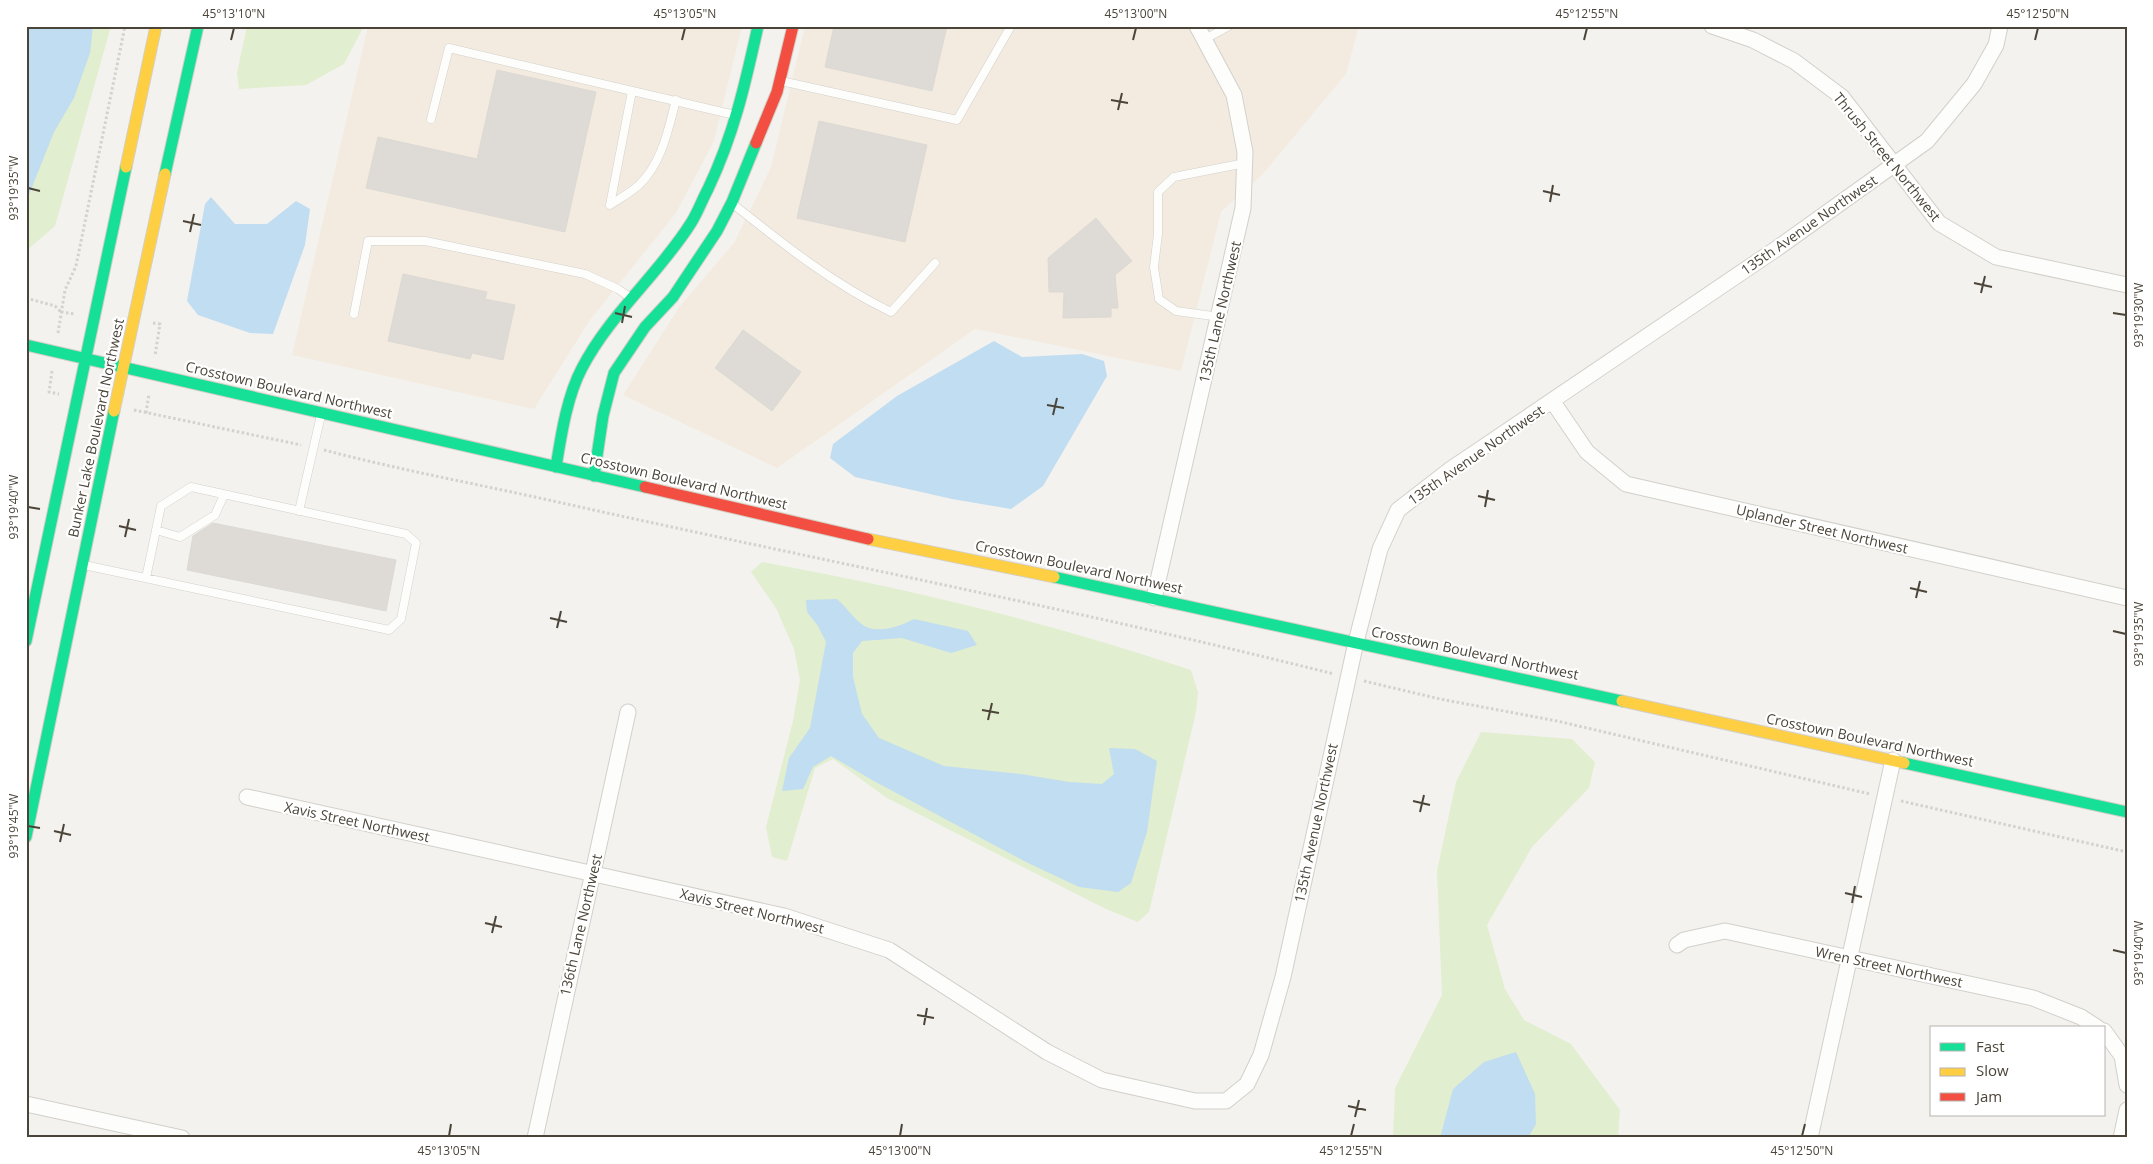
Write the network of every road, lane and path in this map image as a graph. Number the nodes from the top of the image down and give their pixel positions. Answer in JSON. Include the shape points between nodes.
{"nodes":[{"id":1,"x":126,"y":26,"type":"edge"},
{"id":2,"x":156,"y":26,"type":"edge"},
{"id":3,"x":198,"y":26,"type":"edge"},
{"id":4,"x":758,"y":26,"type":"edge"},
{"id":5,"x":793,"y":26,"type":"edge"},
{"id":6,"x":1011,"y":26,"type":"edge"},
{"id":7,"x":1229,"y":26,"type":"edge"},
{"id":8,"x":1712,"y":26,"type":"edge"},
{"id":9,"x":2000,"y":26,"type":"edge"},
{"id":10,"x":1201,"y":32,"type":"edge"},
{"id":11,"x":779,"y":81,"type":"junction"},
{"id":12,"x":632,"y":91,"type":"junction"},
{"id":13,"x":676,"y":100,"type":"junction"},
{"id":14,"x":432,"y":119,"type":"dead end"},
{"id":15,"x":750,"y":120,"type":"junction"},
{"id":16,"x":1244,"y":162,"type":"junction"},
{"id":17,"x":1894,"y":165,"type":"junction"},
{"id":18,"x":732,"y":202,"type":"junction"},
{"id":19,"x":935,"y":263,"type":"dead end"},
{"id":20,"x":2127,"y":285,"type":"edge"},
{"id":21,"x":26,"y":298,"type":"edge"},
{"id":22,"x":642,"y":306,"type":"junction"},
{"id":23,"x":354,"y":314,"type":"dead end"},
{"id":24,"x":1220,"y":317,"type":"junction"},
{"id":25,"x":26,"y":345,"type":"edge"},
{"id":26,"x":85,"y":359,"type":"junction"},
{"id":27,"x":123,"y":368,"type":"junction"},
{"id":28,"x":1553,"y":402,"type":"junction"},
{"id":29,"x":146,"y":413,"type":"dead end"},
{"id":30,"x":322,"y":413,"type":"junction"},
{"id":31,"x":314,"y":448,"type":"junction"},
{"id":32,"x":556,"y":467,"type":"junction"},
{"id":33,"x":594,"y":476,"type":"junction"},
{"id":34,"x":224,"y":495,"type":"junction"},
{"id":35,"x":299,"y":511,"type":"junction"},
{"id":36,"x":156,"y":530,"type":"junction"},
{"id":37,"x":82,"y":565,"type":"junction"},
{"id":38,"x":146,"y":578,"type":"junction"},
{"id":39,"x":1154,"y":598,"type":"junction"},
{"id":40,"x":2127,"y":598,"type":"edge"},
{"id":41,"x":26,"y":641,"type":"edge"},
{"id":42,"x":1356,"y":642,"type":"junction"},
{"id":43,"x":1348,"y":678,"type":"junction"},
{"id":44,"x":628,"y":712,"type":"dead end"},
{"id":45,"x":1893,"y":760,"type":"junction"},
{"id":46,"x":247,"y":797,"type":"dead end"},
{"id":47,"x":1885,"y":798,"type":"junction"},
{"id":48,"x":2127,"y":812,"type":"edge"},
{"id":49,"x":26,"y":837,"type":"edge"},
{"id":50,"x":2127,"y":852,"type":"edge"},
{"id":51,"x":593,"y":873,"type":"junction"},
{"id":52,"x":1677,"y":945,"type":"dead end"},
{"id":53,"x":1850,"y":958,"type":"junction"},
{"id":54,"x":2095,"y":1026,"type":"edge"},
{"id":55,"x":2106,"y":1035,"type":"edge"},
{"id":56,"x":2127,"y":1085,"type":"edge"},
{"id":57,"x":1226,"y":1101,"type":"joint"},
{"id":58,"x":26,"y":1104,"type":"edge"},
{"id":59,"x":2127,"y":1110,"type":"edge"},
{"id":60,"x":182,"y":1138,"type":"edge"},
{"id":61,"x":535,"y":1138,"type":"edge"},
{"id":62,"x":1810,"y":1138,"type":"edge"},
{"id":63,"x":2121,"y":1138,"type":"edge"}],
"edges":[{"from":1,"to":21,"type":"path","via":[[76,266],[65,290],[61,312],[55,306]]},
{"from":2,"to":26,"type":"street","name":"Bunker Lake Boulevard Northwest"},
{"from":3,"to":27,"type":"street","name":"Bunker Lake Boulevard Northwest"},
{"from":4,"to":15,"type":"street","via":[[743,96]]},
{"from":5,"to":11,"type":"street"},
{"from":6,"to":11,"type":"lane","via":[[957,120]]},
{"from":7,"to":10,"type":"lane"},
{"from":8,"to":17,"type":"street","name":"Thrush Street Northwest","via":[[1753,40],[1794,61],[1842,97]]},
{"from":9,"to":17,"type":"street","name":"135th Avenue Northwest","via":[[1996,45],[1974,84],[1927,142]]},
{"from":10,"to":16,"type":"street","name":"135th Lane Northwest","via":[[1234,95]]},
{"from":11,"to":15,"type":"street"},
{"from":12,"to":13,"type":"lane"},
{"from":12,"to":13,"type":"lane","via":[[610,205],[639,185],[654,166]]},
{"from":12,"to":14,"type":"lane","via":[[449,48]]},
{"from":13,"to":15,"type":"lane"},
{"from":15,"to":18,"type":"street"},
{"from":15,"to":22,"type":"street","via":[[723,156],[692,222],[665,259]]},
{"from":16,"to":24,"type":"street","name":"135th Lane Northwest","via":[[1243,208]]},
{"from":16,"to":24,"type":"lane","via":[[1174,177],[1158,192],[1154,267],[1159,299],[1176,311]]},
{"from":17,"to":20,"type":"street","name":"Thrush Street Northwest","via":[[1939,223],[1996,257]]},
{"from":17,"to":28,"type":"street","name":"135th Avenue Northwest","via":[[1779,248]]},
{"from":18,"to":19,"type":"lane","via":[[803,260],[891,312]]},
{"from":18,"to":22,"type":"street","via":[[673,297]]},
{"from":22,"to":23,"type":"lane","via":[[618,289],[585,274],[425,241],[368,241]]},
{"from":22,"to":32,"type":"street","via":[[611,322],[581,369],[564,420]]},
{"from":22,"to":33,"type":"street","via":[[614,373],[603,416]]},
{"from":24,"to":39,"type":"street","name":"135th Lane Northwest"},
{"from":25,"to":26,"type":"street","name":"Crosstown Boulevard Northwest"},
{"from":26,"to":27,"type":"street","name":"Crosstown Boulevard Northwest"},
{"from":26,"to":41,"type":"street","name":"Bunker Lake Boulevard Northwest"},
{"from":27,"to":30,"type":"street","name":"Crosstown Boulevard Northwest"},
{"from":27,"to":37,"type":"street","name":"Bunker Lake Boulevard Northwest"},
{"from":28,"to":40,"type":"street","name":"Uplander Street Northwest","via":[[1587,452],[1626,484]]},
{"from":28,"to":42,"type":"street","name":"135th Avenue Northwest","via":[[1451,469],[1398,510],[1380,549]]},
{"from":29,"to":31,"type":"path"},
{"from":30,"to":31,"type":"lane"},
{"from":30,"to":32,"type":"street","name":"Crosstown Boulevard Northwest"},
{"from":31,"to":35,"type":"lane"},
{"from":31,"to":43,"type":"path","via":[[644,522],[890,572]]},
{"from":32,"to":33,"type":"street","name":"Crosstown Boulevard Northwest"},
{"from":33,"to":39,"type":"street","name":"Crosstown Boulevard Northwest","via":[[878,541]]},
{"from":34,"to":35,"type":"lane"},
{"from":34,"to":36,"type":"lane","via":[[215,515],[180,536]]},
{"from":34,"to":36,"type":"lane","via":[[191,487],[161,506]]},
{"from":35,"to":38,"type":"lane","via":[[406,534],[416,543],[401,619],[389,630]]},
{"from":36,"to":38,"type":"lane"},
{"from":37,"to":38,"type":"lane"},
{"from":37,"to":49,"type":"street","name":"Bunker Lake Boulevard Northwest"},
{"from":39,"to":42,"type":"street","name":"Crosstown Boulevard Northwest"},
{"from":42,"to":43,"type":"street","name":"135th Avenue Northwest"},
{"from":42,"to":45,"type":"street","name":"Crosstown Boulevard Northwest"},
{"from":43,"to":47,"type":"path","via":[[1594,729]]},
{"from":43,"to":57,"type":"street","name":"135th Avenue Northwest","via":[[1283,977],[1261,1055],[1247,1084]]},
{"from":44,"to":51,"type":"street","name":"136th Lane Northwest"},
{"from":45,"to":47,"type":"street"},
{"from":45,"to":48,"type":"street","name":"Crosstown Boulevard Northwest"},
{"from":46,"to":51,"type":"street","name":"Xavis Street Northwest"},
{"from":47,"to":50,"type":"path"},
{"from":47,"to":53,"type":"street"},
{"from":51,"to":57,"type":"street","name":"Xavis Street Northwest","via":[[784,916],[889,950],[1047,1052],[1102,1080],[1195,1101]]},
{"from":51,"to":61,"type":"street","name":"136th Lane Northwest"},
{"from":52,"to":53,"type":"street","name":"Wren Street Northwest","via":[[1684,940],[1724,931]]},
{"from":53,"to":54,"type":"street","name":"Wren Street Northwest","via":[[2033,998]]},
{"from":53,"to":62,"type":"street"},
{"from":55,"to":56,"type":"street","via":[[2122,1056]]},
{"from":58,"to":60,"type":"street"},
{"from":59,"to":63,"type":"street"}]}
